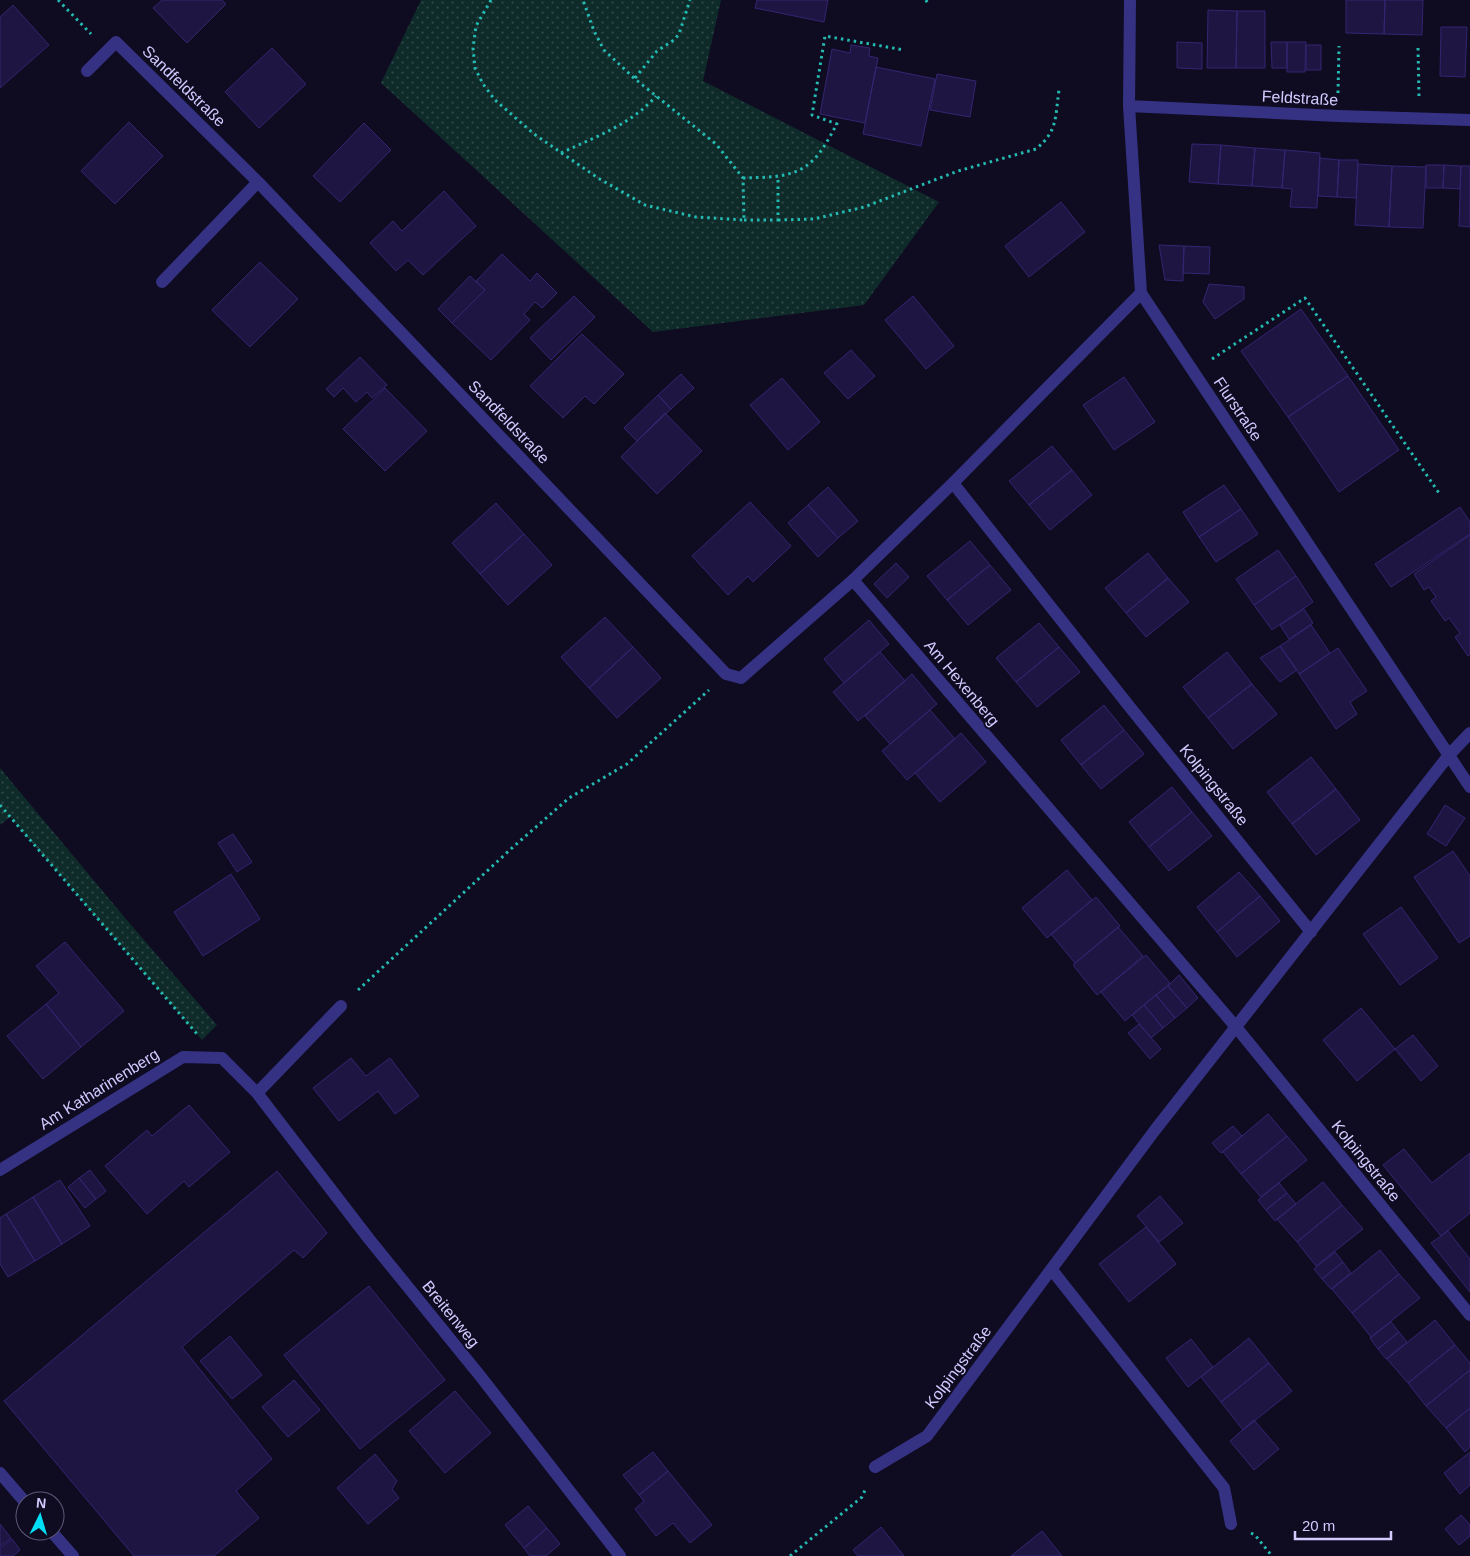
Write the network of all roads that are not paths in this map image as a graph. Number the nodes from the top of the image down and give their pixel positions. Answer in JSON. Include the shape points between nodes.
{"nodes":[{"id":1,"x":1130,"y":0,"type":"edge"},
{"id":2,"x":87,"y":70,"type":"dead end"},
{"id":3,"x":1129,"y":106,"type":"junction"},
{"id":4,"x":1470,"y":120,"type":"edge"},
{"id":5,"x":258,"y":182,"type":"junction"},
{"id":6,"x":162,"y":282,"type":"dead end"},
{"id":7,"x":1141,"y":293,"type":"junction"},
{"id":8,"x":953,"y":483,"type":"junction"},
{"id":9,"x":853,"y":580,"type":"junction"},
{"id":10,"x":1470,"y":733,"type":"edge"},
{"id":11,"x":1449,"y":755,"type":"junction"},
{"id":12,"x":1470,"y":787,"type":"edge"},
{"id":13,"x":1047,"y":808,"type":"joint"},
{"id":14,"x":1311,"y":932,"type":"junction"},
{"id":15,"x":340,"y":1006,"type":"road end"},
{"id":16,"x":1236,"y":1027,"type":"junction"},
{"id":17,"x":222,"y":1058,"type":"joint"},
{"id":18,"x":257,"y":1093,"type":"junction"},
{"id":19,"x":0,"y":1170,"type":"edge"},
{"id":20,"x":1052,"y":1270,"type":"junction"},
{"id":21,"x":1470,"y":1315,"type":"edge"},
{"id":22,"x":875,"y":1467,"type":"road end"},
{"id":23,"x":0,"y":1474,"type":"edge"},
{"id":24,"x":15,"y":1491,"type":"edge"},
{"id":25,"x":1231,"y":1524,"type":"road end"},
{"id":26,"x":60,"y":1541,"type":"edge"},
{"id":27,"x":73,"y":1556,"type":"edge"},
{"id":28,"x":620,"y":1556,"type":"edge"}],
"edges":[{"from":1,"to":3,"type":"street"},
{"from":2,"to":5,"type":"street","name":"Sandfeldstraße","via":[[116,42]]},
{"from":3,"to":4,"type":"street","name":"Feldstraße"},
{"from":3,"to":7,"type":"street"},
{"from":5,"to":6,"type":"street"},
{"from":5,"to":9,"type":"street","name":"Sandfeldstraße","via":[[726,674],[742,678]]},
{"from":7,"to":8,"type":"street"},
{"from":7,"to":11,"type":"street","name":"Flurstraße"},
{"from":8,"to":9,"type":"street"},
{"from":8,"to":14,"type":"street","name":"Kolpingstraße"},
{"from":9,"to":13,"type":"street","name":"Am Hexenberg"},
{"from":10,"to":11,"type":"street","name":"Kolpingstraße"},
{"from":11,"to":12,"type":"street","name":"Flurstraße"},
{"from":11,"to":14,"type":"street","name":"Kolpingstraße"},
{"from":13,"to":16,"type":"street","name":"Kolpingstraße"},
{"from":14,"to":16,"type":"street","name":"Kolpingstraße"},
{"from":15,"to":18,"type":"street"},
{"from":16,"to":20,"type":"street","name":"Kolpingstraße"},
{"from":16,"to":21,"type":"street","name":"Kolpingstraße"},
{"from":17,"to":18,"type":"street","name":"Breitenweg"},
{"from":17,"to":19,"type":"street","name":"Am Katharinenberg","via":[[183,1056]]},
{"from":18,"to":28,"type":"street","name":"Breitenweg"},
{"from":20,"to":22,"type":"street","name":"Kolpingstraße","via":[[927,1436]]},
{"from":20,"to":25,"type":"street","via":[[1224,1488]]},
{"from":23,"to":24,"type":"street"},
{"from":26,"to":27,"type":"street"}]}
